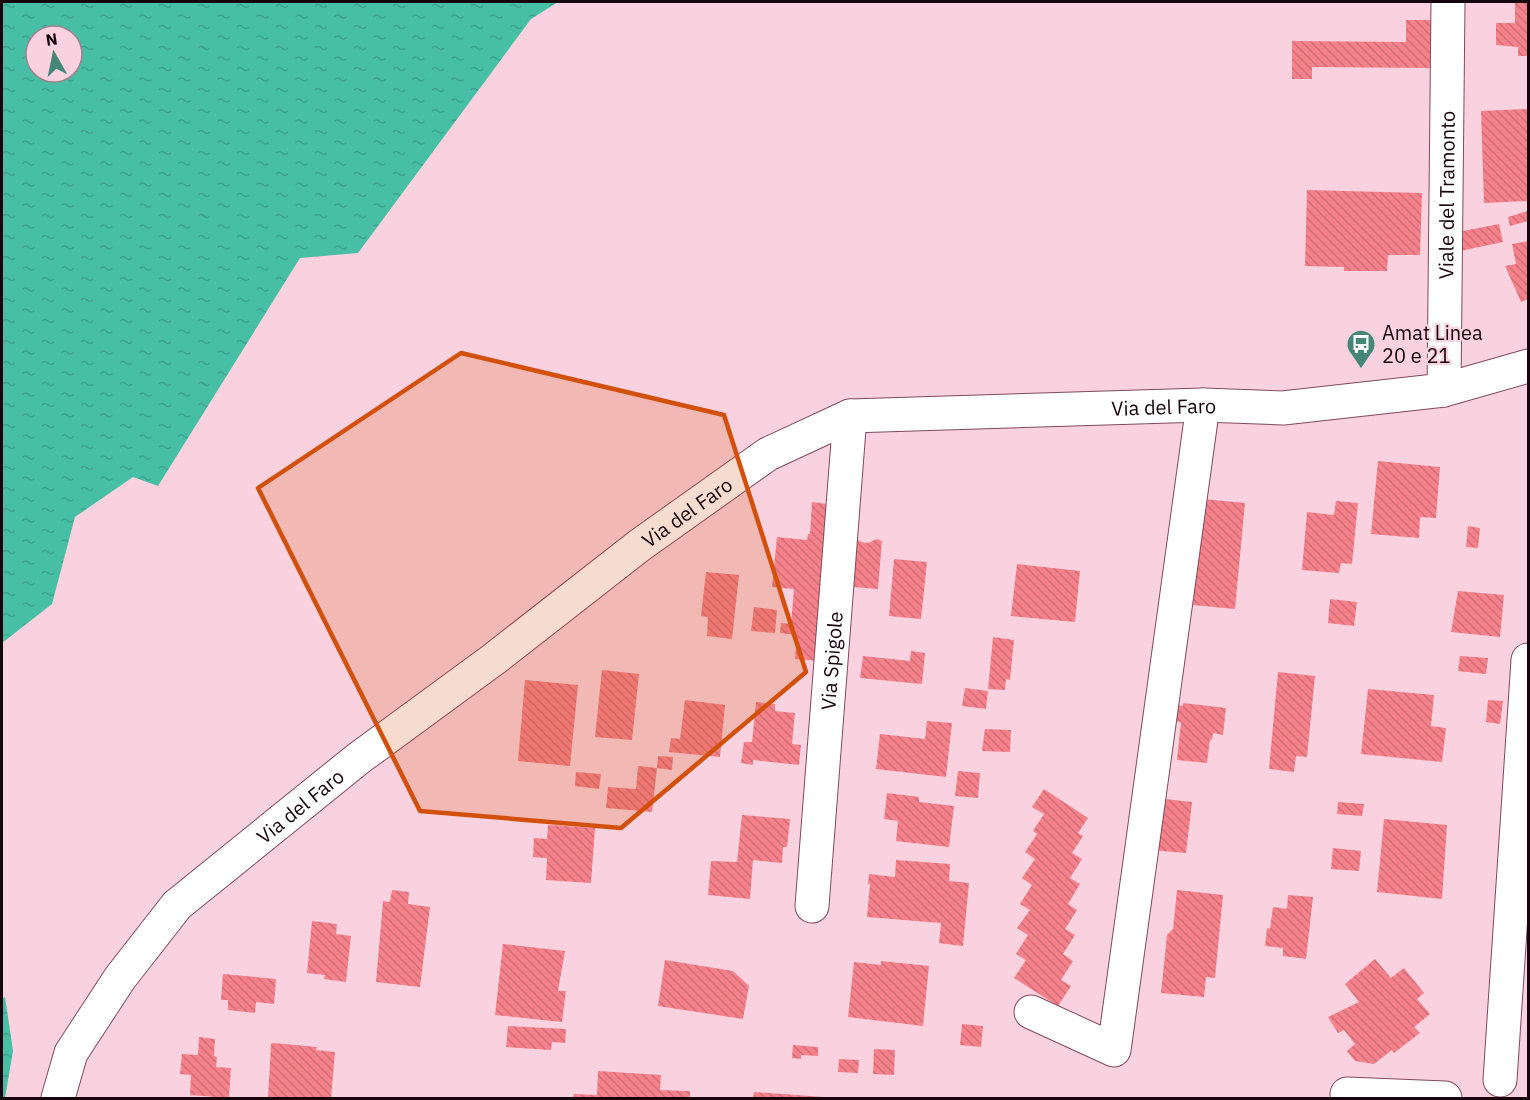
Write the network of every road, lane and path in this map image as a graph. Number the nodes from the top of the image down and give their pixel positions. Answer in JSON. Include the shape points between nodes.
{"nodes":[{"id":1,"x":1448,"y":2,"type":"edge"},
{"id":2,"x":1528,"y":366,"type":"edge"},
{"id":3,"x":1444,"y":390,"type":"junction"},
{"id":4,"x":1203,"y":405,"type":"junction"},
{"id":5,"x":850,"y":416,"type":"junction"},
{"id":6,"x":1528,"y":660,"type":"edge"},
{"id":7,"x":812,"y":906,"type":"dead end"},
{"id":8,"x":1031,"y":1012,"type":"dead end"},
{"id":9,"x":1500,"y":1080,"type":"dead end"},
{"id":10,"x":1347,"y":1094,"type":"dead end"},
{"id":11,"x":57,"y":1098,"type":"edge"},
{"id":12,"x":1445,"y":1098,"type":"edge"}],
"edges":[{"from":1,"to":3,"type":"street","name":"Viale del Tramonto"},
{"from":2,"to":3,"type":"street","name":"Via del Faro"},
{"from":3,"to":4,"type":"street","name":"Via del Faro","via":[[1283,408]]},
{"from":4,"to":5,"type":"street","name":"Via del Faro"},
{"from":4,"to":8,"type":"street","via":[[1114,1050]]},
{"from":5,"to":7,"type":"street","name":"Via Spigole"},
{"from":5,"to":11,"type":"street","name":"Via del Faro","via":[[768,454],[640,545],[358,758],[177,905],[120,978],[71,1053]]},
{"from":6,"to":9,"type":"street"},
{"from":10,"to":12,"type":"street"}]}
